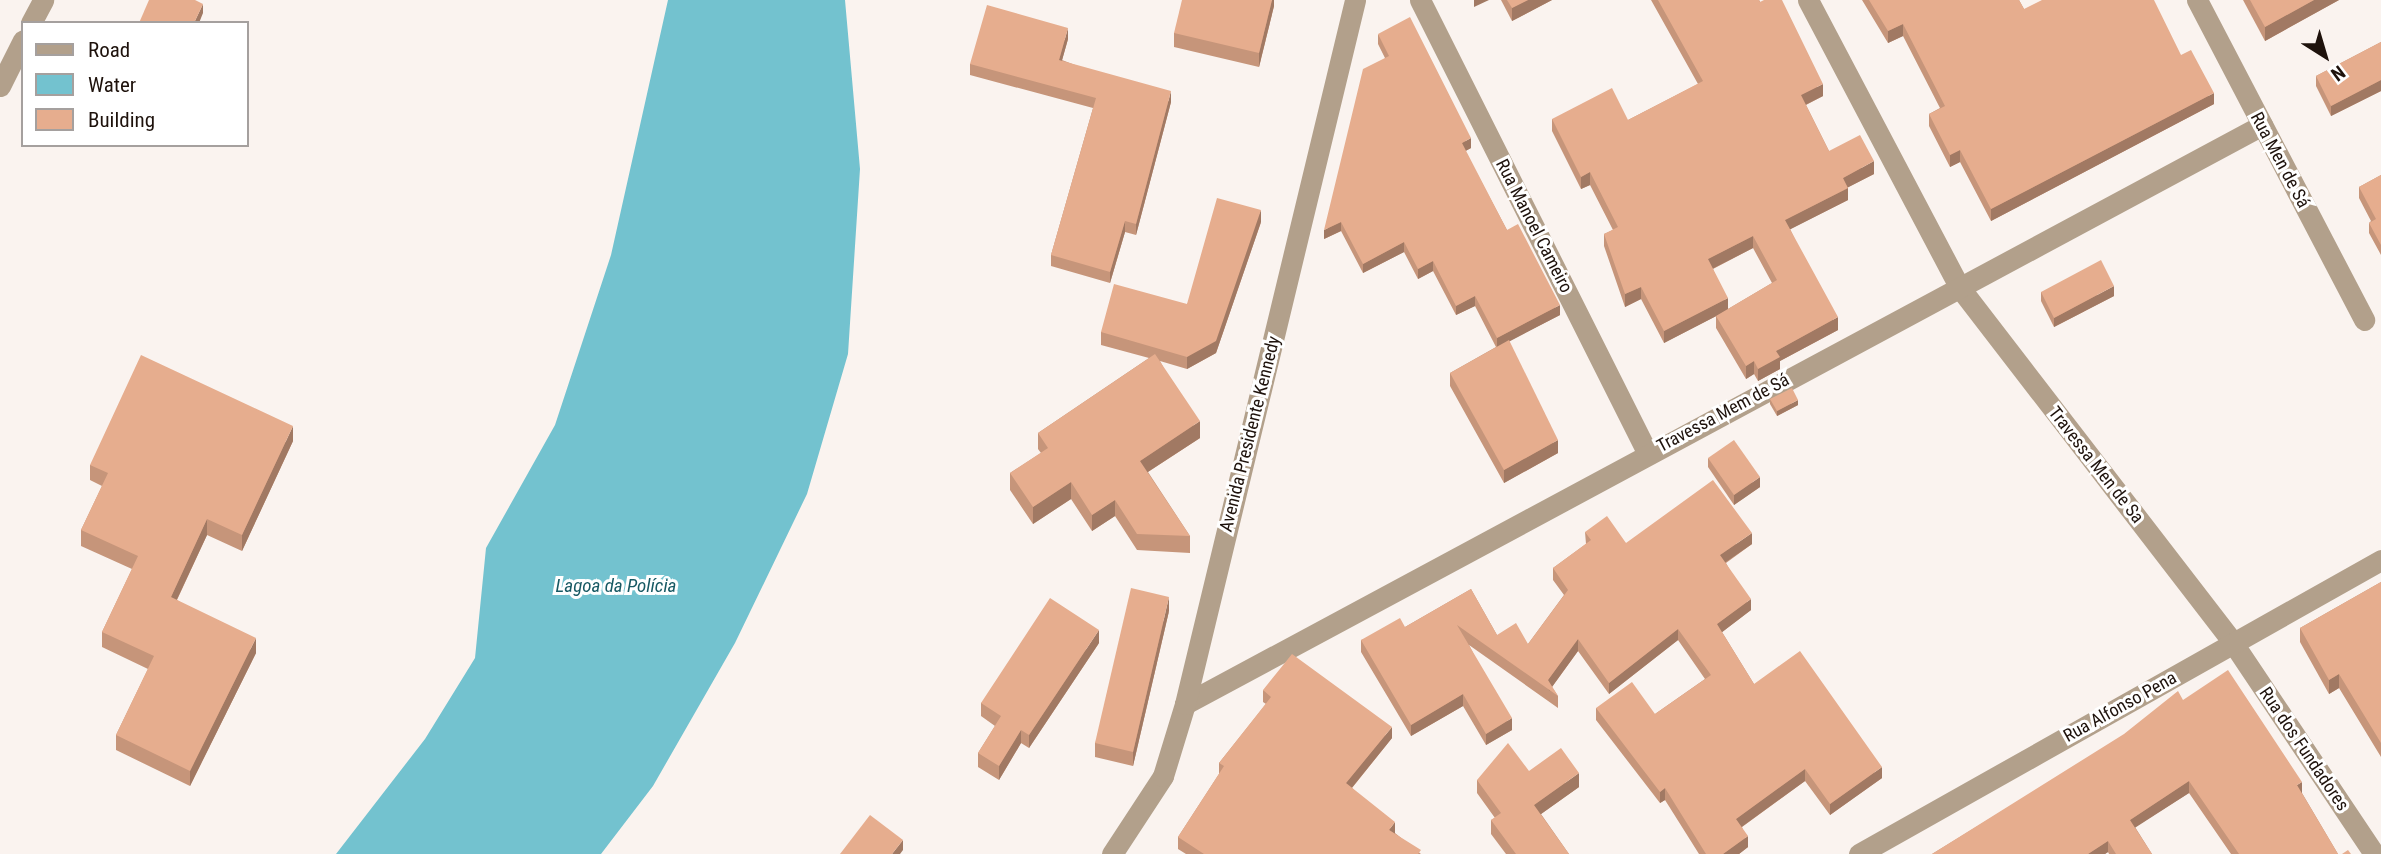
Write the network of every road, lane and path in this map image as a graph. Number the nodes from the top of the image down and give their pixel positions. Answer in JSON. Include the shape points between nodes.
{"nodes":[{"id":1,"x":43,"y":0,"type":"edge"},
{"id":2,"x":1355,"y":0,"type":"edge"},
{"id":3,"x":1420,"y":0,"type":"edge"},
{"id":4,"x":1808,"y":0,"type":"edge"},
{"id":5,"x":2197,"y":0,"type":"edge"},
{"id":6,"x":32,"y":21,"type":"edge"},
{"id":7,"x":21,"y":44,"type":"edge"},
{"id":8,"x":0,"y":86,"type":"edge"},
{"id":9,"x":2262,"y":125,"type":"junction"},
{"id":10,"x":1960,"y":288,"type":"junction"},
{"id":11,"x":2364,"y":320,"type":"dead end"},
{"id":12,"x":1647,"y":452,"type":"junction"},
{"id":13,"x":2381,"y":560,"type":"edge"},
{"id":14,"x":2233,"y":643,"type":"junction"},
{"id":15,"x":1185,"y":704,"type":"junction"},
{"id":16,"x":1112,"y":854,"type":"edge"},
{"id":17,"x":1859,"y":854,"type":"edge"},
{"id":18,"x":2374,"y":854,"type":"edge"}],
"edges":[{"from":1,"to":6,"type":"street"},
{"from":2,"to":15,"type":"street","name":"Avenida Presidente Kennedy"},
{"from":3,"to":12,"type":"street","name":"Rua Manoel Cameiro"},
{"from":4,"to":10,"type":"street","name":"Travessa Men de Sa"},
{"from":5,"to":9,"type":"street","name":"Rua Men de Sá"},
{"from":7,"to":8,"type":"street"},
{"from":9,"to":10,"type":"street","name":"Travessa Mem de Sá"},
{"from":9,"to":11,"type":"street","name":"Rua Men de Sá"},
{"from":10,"to":12,"type":"street","name":"Travessa Mem de Sá"},
{"from":10,"to":14,"type":"street","name":"Travessa Men de Sa"},
{"from":12,"to":15,"type":"street","name":"Travessa Mem de Sá"},
{"from":13,"to":14,"type":"street","name":"Rua Alfonso Pena"},
{"from":14,"to":17,"type":"street","name":"Rua Alfonso Pena"},
{"from":14,"to":18,"type":"street","name":"Rua dos Fundadores"},
{"from":15,"to":16,"type":"street","name":"Avenida Presidente Kennedy","via":[[1163,776]]}]}
